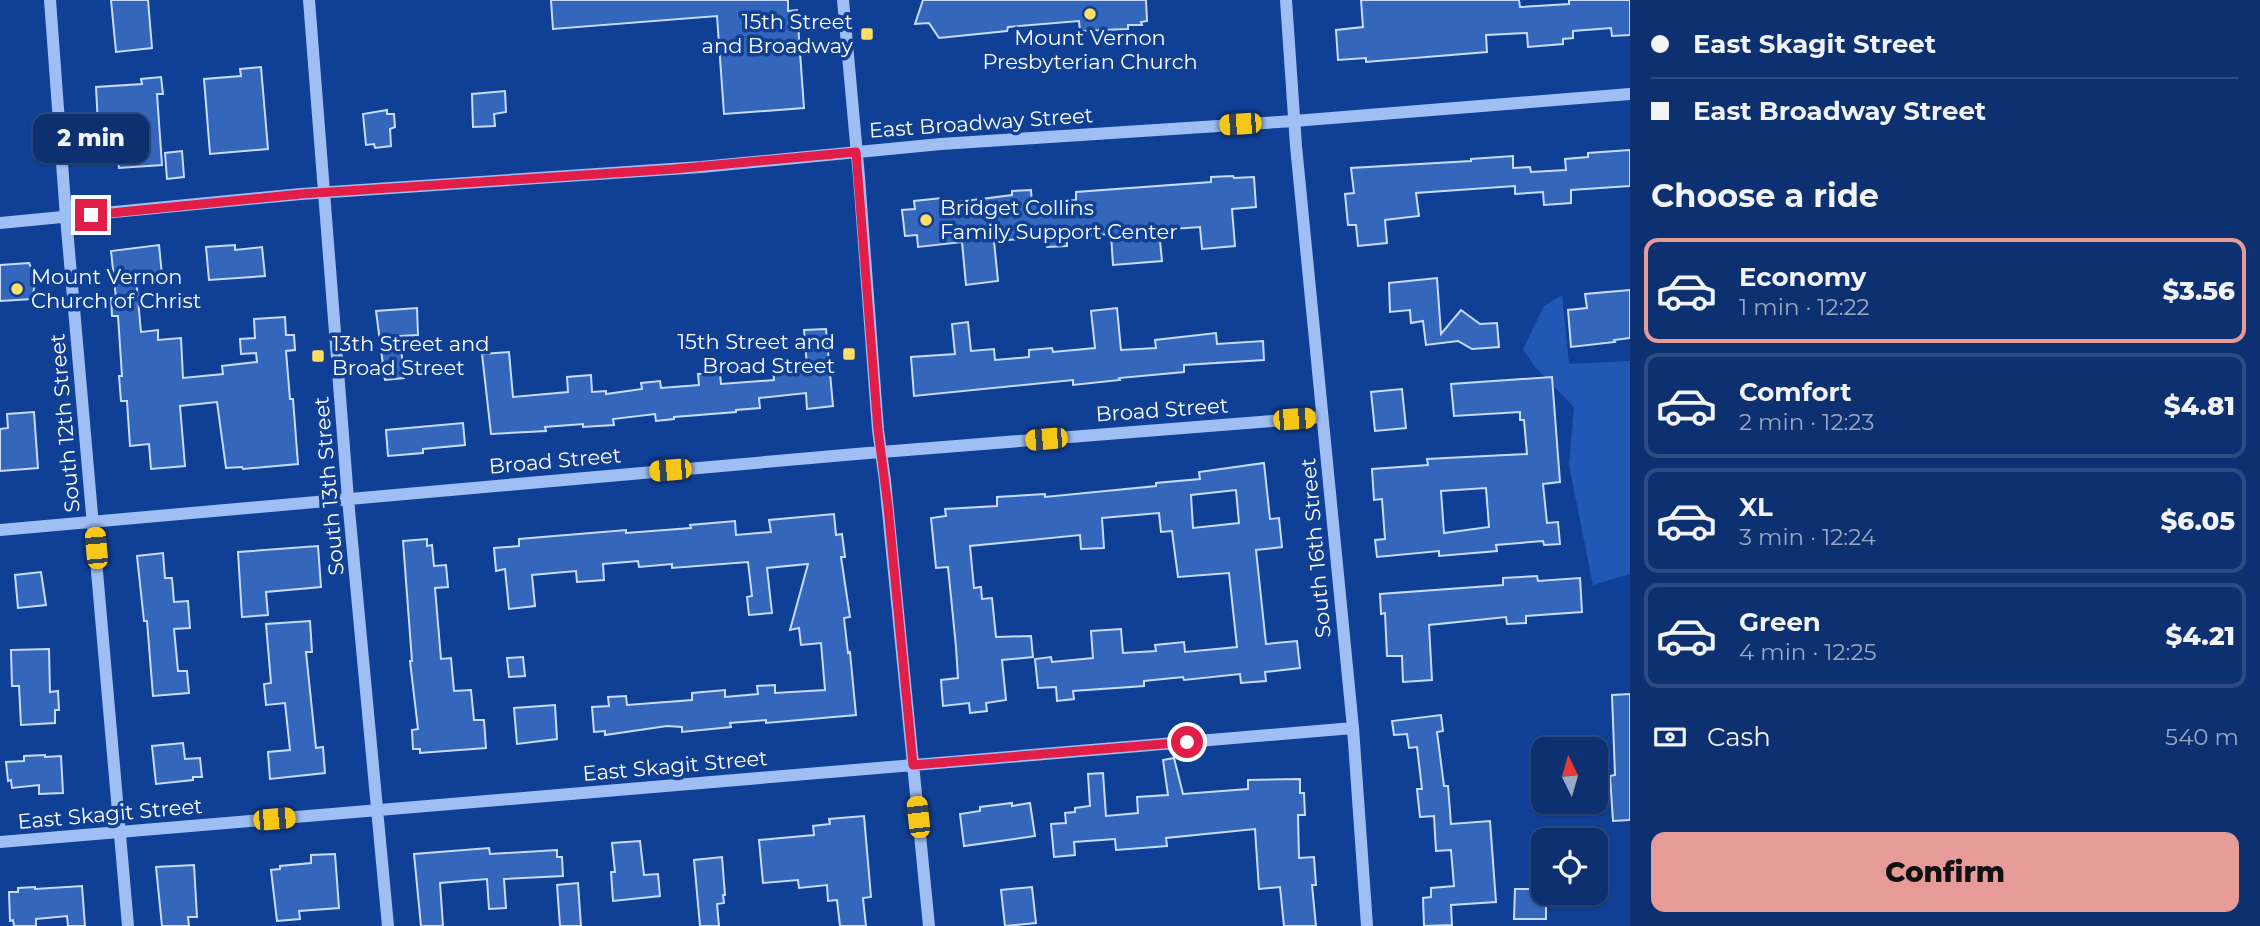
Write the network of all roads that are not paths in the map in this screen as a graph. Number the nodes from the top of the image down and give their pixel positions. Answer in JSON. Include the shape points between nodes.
{"nodes":[{"id":1,"x":50,"y":0,"type":"edge"},
{"id":2,"x":309,"y":0,"type":"edge"},
{"id":3,"x":843,"y":0,"type":"edge"},
{"id":4,"x":1286,"y":0,"type":"edge"},
{"id":5,"x":1630,"y":94,"type":"edge"},
{"id":6,"x":1294,"y":121,"type":"junction"},
{"id":7,"x":856,"y":152,"type":"junction"},
{"id":8,"x":323,"y":193,"type":"junction"},
{"id":9,"x":66,"y":217,"type":"junction"},
{"id":10,"x":0,"y":223,"type":"edge"},
{"id":11,"x":1322,"y":417,"type":"junction"},
{"id":12,"x":881,"y":452,"type":"junction"},
{"id":13,"x":348,"y":499,"type":"junction"},
{"id":14,"x":94,"y":522,"type":"junction"},
{"id":15,"x":0,"y":530,"type":"edge"},
{"id":16,"x":1353,"y":728,"type":"junction"},
{"id":17,"x":913,"y":765,"type":"junction"},
{"id":18,"x":378,"y":810,"type":"junction"},
{"id":19,"x":121,"y":832,"type":"junction"},
{"id":20,"x":0,"y":842,"type":"edge"},
{"id":21,"x":128,"y":926,"type":"edge"},
{"id":22,"x":388,"y":926,"type":"edge"},
{"id":23,"x":929,"y":926,"type":"edge"},
{"id":24,"x":1367,"y":926,"type":"edge"}],
"edges":[{"from":1,"to":9,"type":"street","name":"South 12th Street"},
{"from":2,"to":8,"type":"street","name":"South 13th Street"},
{"from":3,"to":7,"type":"street"},
{"from":4,"to":6,"type":"street","name":"South 16th Street"},
{"from":5,"to":6,"type":"street","name":"East Broadway Street"},
{"from":6,"to":7,"type":"street","name":"East Broadway Street"},
{"from":6,"to":11,"type":"street","name":"South 16th Street"},
{"from":7,"to":8,"type":"street","name":"East Broadway Street"},
{"from":7,"to":12,"type":"street"},
{"from":8,"to":9,"type":"street","name":"East Broadway Street"},
{"from":8,"to":13,"type":"street","name":"South 13th Street"},
{"from":9,"to":10,"type":"street","name":"East Broadway Street"},
{"from":9,"to":14,"type":"street","name":"South 12th Street"},
{"from":11,"to":12,"type":"street","name":"Broad Street"},
{"from":11,"to":16,"type":"street","name":"South 16th Street"},
{"from":12,"to":13,"type":"street","name":"Broad Street"},
{"from":12,"to":17,"type":"street"},
{"from":13,"to":14,"type":"street","name":"Broad Street"},
{"from":13,"to":18,"type":"street","name":"South 13th Street"},
{"from":14,"to":15,"type":"street","name":"Broad Street"},
{"from":14,"to":19,"type":"street","name":"South 12th Street"},
{"from":16,"to":17,"type":"street","name":"East Skagit Street"},
{"from":16,"to":24,"type":"street","name":"South 16th Street"},
{"from":17,"to":18,"type":"street","name":"East Skagit Street"},
{"from":17,"to":23,"type":"street"},
{"from":18,"to":19,"type":"street","name":"East Skagit Street"},
{"from":18,"to":22,"type":"street","name":"South 13th Street"},
{"from":19,"to":20,"type":"street","name":"East Skagit Street"},
{"from":19,"to":21,"type":"street","name":"South 12th Street"}]}
